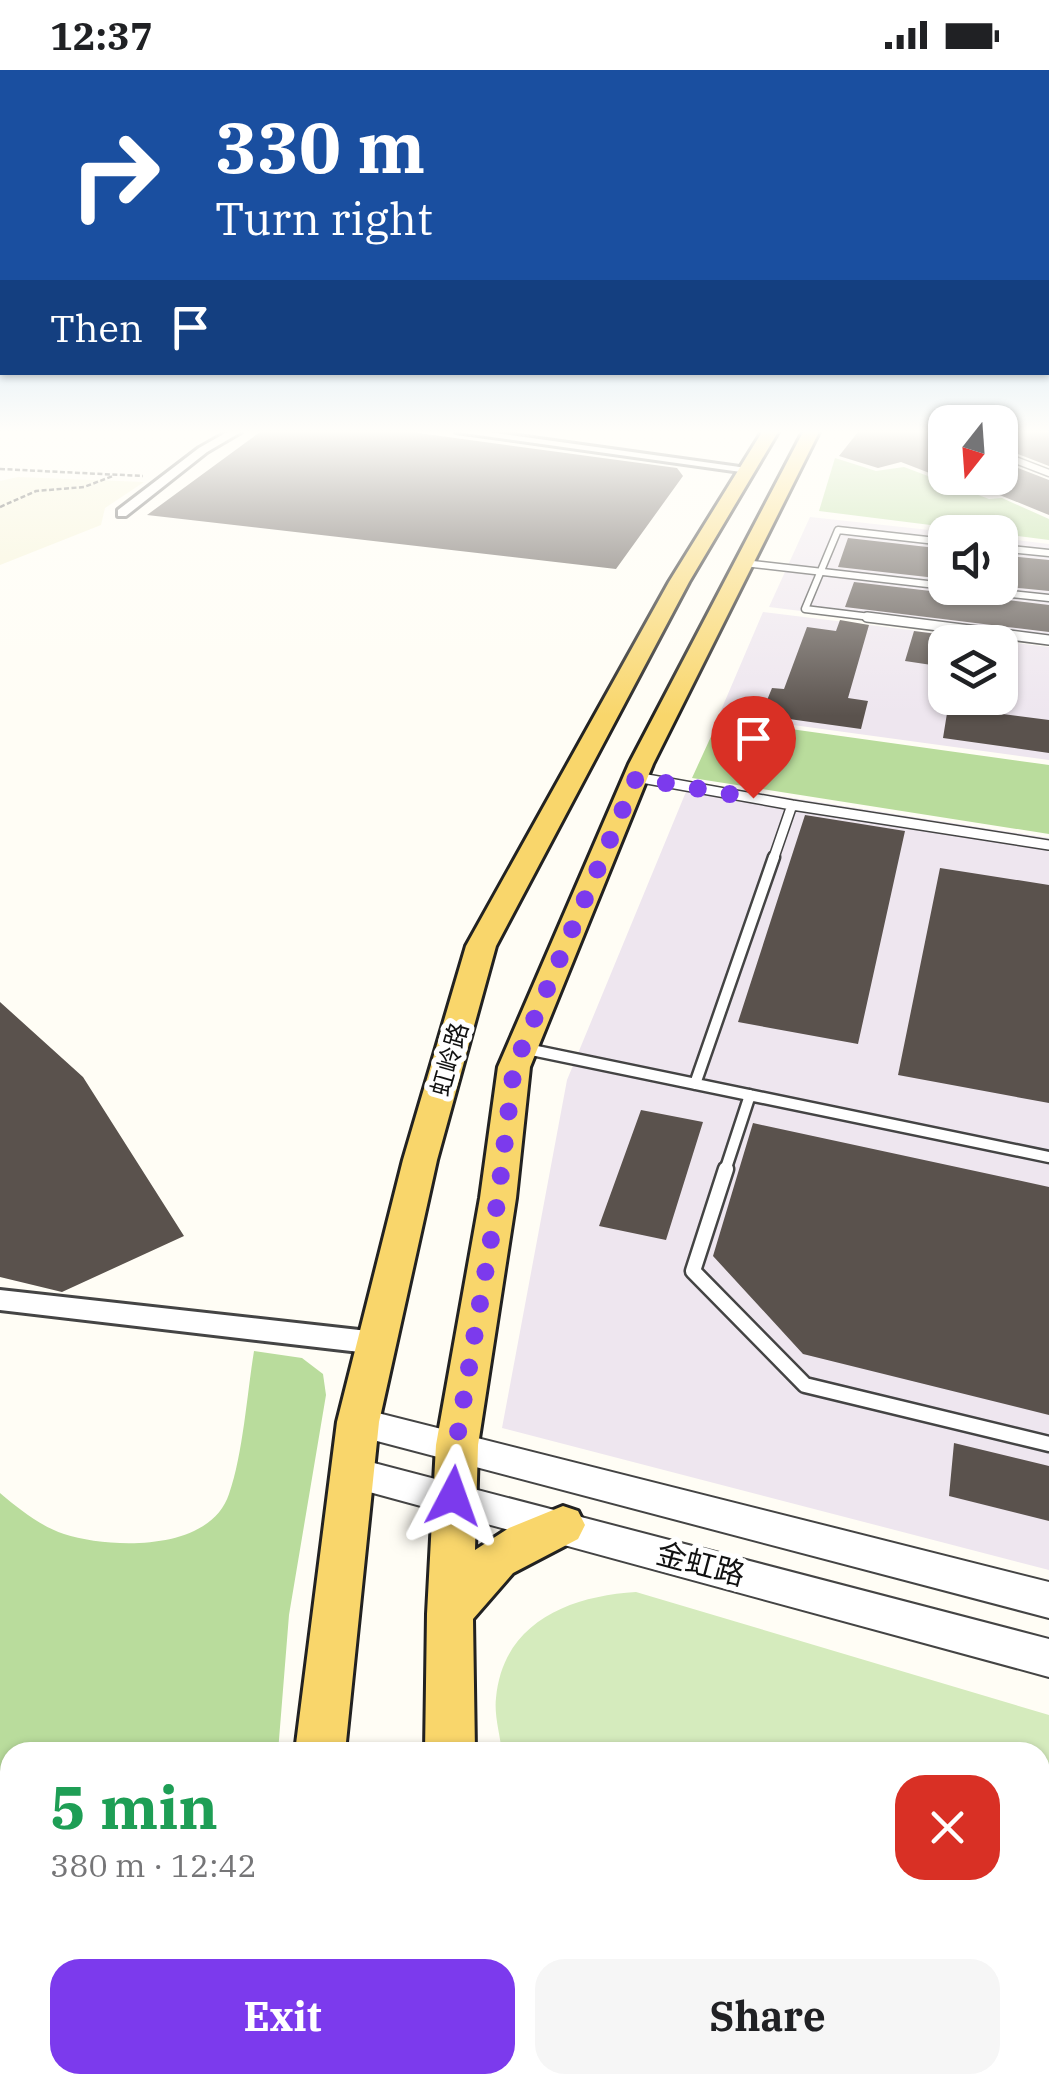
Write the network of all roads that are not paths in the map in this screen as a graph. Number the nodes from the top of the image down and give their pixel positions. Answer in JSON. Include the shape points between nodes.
{"nodes":[{"id":1,"x":713,"y":526,"type":"edge"},
{"id":2,"x":763,"y":526,"type":"edge"},
{"id":3,"x":928,"y":540,"type":"edge"},
{"id":4,"x":1018,"y":550,"type":"edge"},
{"id":5,"x":1049,"y":553,"type":"edge"},
{"id":6,"x":744,"y":563,"type":"junction"},
{"id":7,"x":820,"y":572,"type":"junction"},
{"id":8,"x":928,"y":584,"type":"edge"},
{"id":9,"x":1018,"y":594,"type":"edge"},
{"id":10,"x":1049,"y":598,"type":"edge"},
{"id":11,"x":1049,"y":640,"type":"edge"},
{"id":12,"x":636,"y":778,"type":"junction"},
{"id":13,"x":792,"y":805,"type":"junction"},
{"id":14,"x":1049,"y":846,"type":"edge"},
{"id":15,"x":522,"y":1048,"type":"junction"},
{"id":16,"x":695,"y":1084,"type":"junction"},
{"id":17,"x":750,"y":1096,"type":"junction"},
{"id":18,"x":1049,"y":1158,"type":"edge"},
{"id":19,"x":0,"y":1300,"type":"edge"},
{"id":20,"x":376,"y":1343,"type":"junction"},
{"id":21,"x":358,"y":1422,"type":"junction"},
{"id":22,"x":456,"y":1444,"type":"junction"},
{"id":23,"x":1049,"y":1444,"type":"edge"},
{"id":24,"x":351,"y":1472,"type":"junction"},
{"id":25,"x":453,"y":1496,"type":"junction"},
{"id":26,"x":563,"y":1526,"type":"junction"},
{"id":27,"x":1049,"y":1600,"type":"edge"},
{"id":28,"x":450,"y":1614,"type":"junction"},
{"id":29,"x":1049,"y":1658,"type":"edge"},
{"id":30,"x":321,"y":1742,"type":"edge"},
{"id":31,"x":450,"y":1742,"type":"edge"}],
"edges":[{"from":1,"to":20,"type":"main road","name":"虹岭路","via":[[482,946]]},
{"from":2,"to":6,"type":"main road"},
{"from":3,"to":7,"type":"lane","via":[[838,530]]},
{"from":4,"to":5,"type":"lane"},
{"from":6,"to":7,"type":"lane"},
{"from":6,"to":12,"type":"main road"},
{"from":7,"to":8,"type":"lane"},
{"from":7,"to":11,"type":"lane","via":[[805,609]]},
{"from":9,"to":10,"type":"lane"},
{"from":12,"to":13,"type":"lane"},
{"from":12,"to":15,"type":"main road"},
{"from":13,"to":14,"type":"lane"},
{"from":13,"to":16,"type":"lane"},
{"from":15,"to":16,"type":"lane"},
{"from":15,"to":22,"type":"main road"},
{"from":16,"to":17,"type":"lane"},
{"from":17,"to":18,"type":"lane"},
{"from":17,"to":23,"type":"lane","via":[[694,1271],[806,1385]]},
{"from":19,"to":20,"type":"street"},
{"from":20,"to":21,"type":"main road","name":"虹岭路"},
{"from":21,"to":22,"type":"street","name":"金虹路"},
{"from":21,"to":24,"type":"main road","name":"虹岭路"},
{"from":22,"to":25,"type":"main road"},
{"from":22,"to":27,"type":"street","name":"金虹路"},
{"from":24,"to":25,"type":"street","name":"金虹路"},
{"from":24,"to":30,"type":"main road","name":"虹岭路"},
{"from":25,"to":26,"type":"street","name":"金虹路"},
{"from":25,"to":28,"type":"main road"},
{"from":26,"to":28,"type":"main road","via":[[513,1546],[478,1573]]},
{"from":26,"to":29,"type":"street","name":"金虹路"},
{"from":28,"to":31,"type":"main road"}]}
